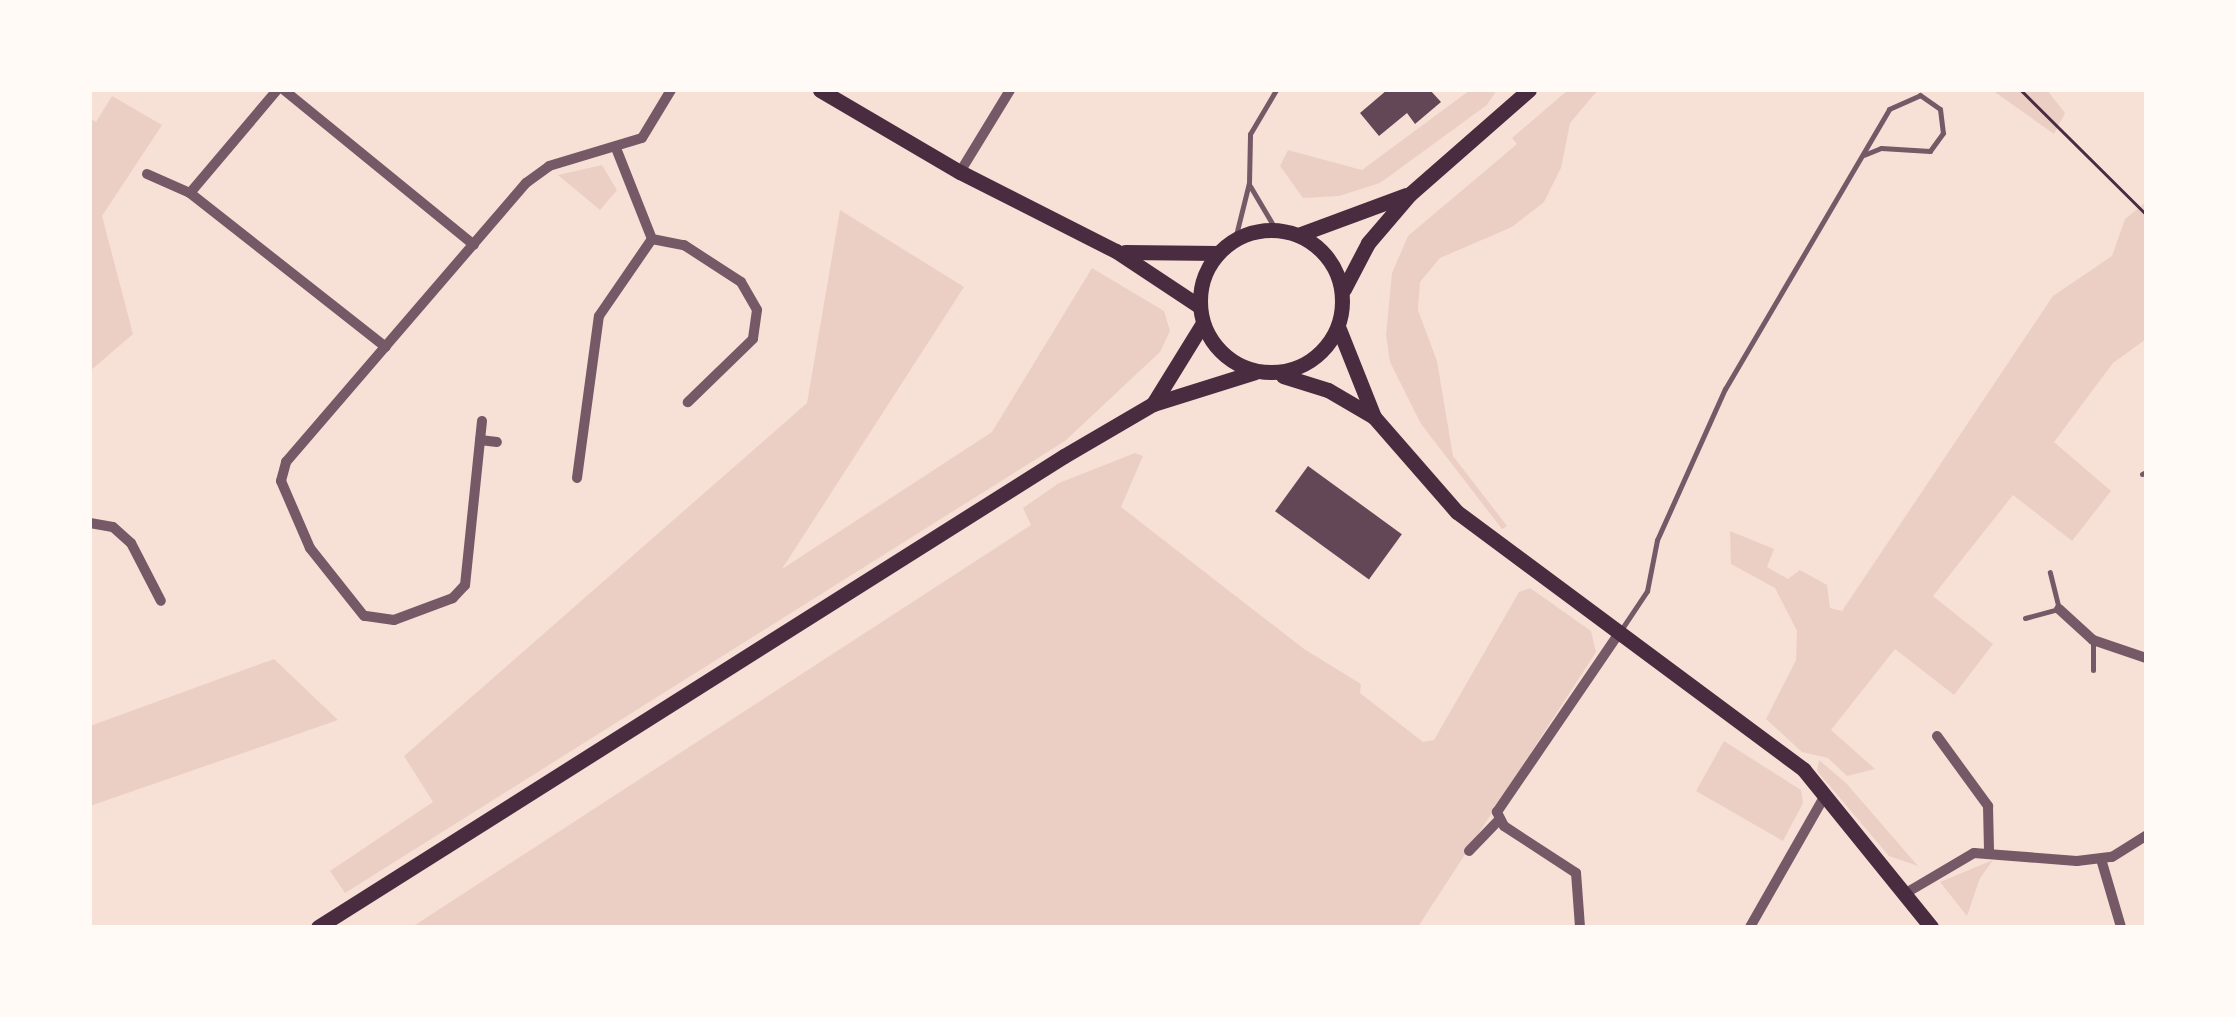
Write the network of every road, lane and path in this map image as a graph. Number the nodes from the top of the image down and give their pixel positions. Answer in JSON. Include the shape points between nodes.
{"nodes":[{"id":1,"x":280,"y":90,"type":"edge"},
{"id":2,"x":672,"y":90,"type":"edge"},
{"id":3,"x":820,"y":90,"type":"edge"},
{"id":4,"x":1010,"y":90,"type":"edge"},
{"id":5,"x":1276,"y":90,"type":"edge"},
{"id":6,"x":1529,"y":90,"type":"edge"},
{"id":7,"x":2020,"y":90,"type":"edge"},
{"id":8,"x":616,"y":148,"type":"junction"},
{"id":9,"x":1864,"y":155,"type":"junction"},
{"id":10,"x":960,"y":172,"type":"junction"},
{"id":11,"x":147,"y":174,"type":"dead end"},
{"id":12,"x":1249,"y":183,"type":"junction"},
{"id":13,"x":190,"y":193,"type":"junction"},
{"id":14,"x":1410,"y":194,"type":"junction"},
{"id":15,"x":2146,"y":214,"type":"edge"},
{"id":16,"x":1276,"y":230,"type":"junction"},
{"id":17,"x":1298,"y":235,"type":"junction"},
{"id":18,"x":1234,"y":238,"type":"junction"},
{"id":19,"x":652,"y":239,"type":"junction"},
{"id":20,"x":474,"y":245,"type":"junction"},
{"id":21,"x":1116,"y":250,"type":"junction"},
{"id":22,"x":1218,"y":252,"type":"junction"},
{"id":23,"x":1344,"y":289,"type":"junction"},
{"id":24,"x":1199,"y":306,"type":"junction"},
{"id":25,"x":1203,"y":323,"type":"junction"},
{"id":26,"x":1339,"y":329,"type":"junction"},
{"id":27,"x":386,"y":347,"type":"junction"},
{"id":28,"x":1255,"y":372,"type":"junction"},
{"id":29,"x":1274,"y":374,"type":"junction"},
{"id":30,"x":688,"y":402,"type":"dead end"},
{"id":31,"x":1153,"y":404,"type":"junction"},
{"id":32,"x":1374,"y":416,"type":"junction"},
{"id":33,"x":482,"y":421,"type":"dead end"},
{"id":34,"x":480,"y":440,"type":"junction"},
{"id":35,"x":497,"y":442,"type":"dead end"},
{"id":36,"x":577,"y":478,"type":"dead end"},
{"id":37,"x":90,"y":523,"type":"edge"},
{"id":38,"x":2050,"y":572,"type":"dead end"},
{"id":39,"x":160,"y":601,"type":"dead end"},
{"id":40,"x":2059,"y":608,"type":"junction"},
{"id":41,"x":2025,"y":618,"type":"dead end"},
{"id":42,"x":1618,"y":633,"type":"junction"},
{"id":43,"x":2094,"y":640,"type":"junction"},
{"id":44,"x":2146,"y":658,"type":"edge"},
{"id":45,"x":2093,"y":670,"type":"dead end"},
{"id":46,"x":1937,"y":736,"type":"dead end"},
{"id":47,"x":1826,"y":793,"type":"junction"},
{"id":48,"x":1498,"y":821,"type":"junction"},
{"id":49,"x":2146,"y":836,"type":"edge"},
{"id":50,"x":1989,"y":850,"type":"junction"},
{"id":51,"x":1470,"y":851,"type":"dead end"},
{"id":52,"x":2101,"y":859,"type":"junction"},
{"id":53,"x":1906,"y":893,"type":"junction"},
{"id":54,"x":318,"y":927,"type":"edge"},
{"id":55,"x":1580,"y":927,"type":"edge"},
{"id":56,"x":1750,"y":927,"type":"edge"},
{"id":57,"x":1931,"y":927,"type":"edge"},
{"id":58,"x":2120,"y":927,"type":"edge"}],
"edges":[{"from":1,"to":13,"type":"street"},
{"from":1,"to":20,"type":"street"},
{"from":2,"to":8,"type":"street","via":[[650,130]]},
{"from":3,"to":10,"type":"main road"},
{"from":4,"to":10,"type":"street"},
{"from":5,"to":12,"type":"lane","via":[[1250,134]]},
{"from":6,"to":14,"type":"main road"},
{"from":7,"to":15,"type":"path"},
{"from":8,"to":19,"type":"street"},
{"from":8,"to":20,"type":"street","via":[[537,173]]},
{"from":9,"to":9,"type":"lane","via":[[1896,101],[1920,95],[1940,109],[1943,132],[1930,151],[1881,148]]},
{"from":9,"to":42,"type":"lane","via":[[1725,389],[1656,540],[1647,591]]},
{"from":10,"to":21,"type":"main road"},
{"from":11,"to":13,"type":"street"},
{"from":12,"to":16,"type":"lane"},
{"from":12,"to":18,"type":"lane"},
{"from":13,"to":27,"type":"street"},
{"from":14,"to":17,"type":"main road"},
{"from":14,"to":23,"type":"main road","via":[[1368,243]]},
{"from":16,"to":17,"type":"main road"},
{"from":16,"to":18,"type":"main road"},
{"from":17,"to":23,"type":"main road","via":[[1320,250]]},
{"from":18,"to":22,"type":"main road"},
{"from":19,"to":30,"type":"street","via":[[684,245],[741,282],[757,310],[753,339]]},
{"from":19,"to":36,"type":"street","via":[[598,316]]},
{"from":20,"to":27,"type":"street"},
{"from":21,"to":22,"type":"main road","via":[[1174,257]]},
{"from":21,"to":24,"type":"main road"},
{"from":22,"to":24,"type":"main road","via":[[1203,276]]},
{"from":23,"to":26,"type":"main road"},
{"from":24,"to":25,"type":"main road"},
{"from":25,"to":28,"type":"main road","via":[[1220,350]]},
{"from":25,"to":31,"type":"main road"},
{"from":26,"to":29,"type":"main road","via":[[1312,360]]},
{"from":26,"to":32,"type":"main road"},
{"from":27,"to":34,"type":"street","via":[[282,471],[310,548],[364,616],[394,620],[453,598],[465,585]]},
{"from":28,"to":29,"type":"main road"},
{"from":28,"to":31,"type":"main road"},
{"from":29,"to":32,"type":"main road","via":[[1328,390]]},
{"from":31,"to":54,"type":"main road"},
{"from":32,"to":42,"type":"main road","via":[[1456,512]]},
{"from":33,"to":34,"type":"street"},
{"from":34,"to":35,"type":"street"},
{"from":37,"to":39,"type":"street","via":[[114,526],[131,542]]},
{"from":38,"to":40,"type":"lane"},
{"from":40,"to":41,"type":"lane"},
{"from":40,"to":43,"type":"street"},
{"from":42,"to":47,"type":"main road"},
{"from":42,"to":48,"type":"street","via":[[1500,804]]},
{"from":43,"to":44,"type":"street"},
{"from":43,"to":45,"type":"lane"},
{"from":46,"to":50,"type":"street","via":[[1988,806]]},
{"from":47,"to":53,"type":"main road"},
{"from":47,"to":56,"type":"street"},
{"from":48,"to":51,"type":"street"},
{"from":48,"to":55,"type":"street","via":[[1576,873]]},
{"from":49,"to":52,"type":"street"},
{"from":50,"to":52,"type":"street","via":[[2054,861]]},
{"from":50,"to":53,"type":"street","via":[[1959,858]]},
{"from":52,"to":58,"type":"street"},
{"from":53,"to":57,"type":"main road"}]}
